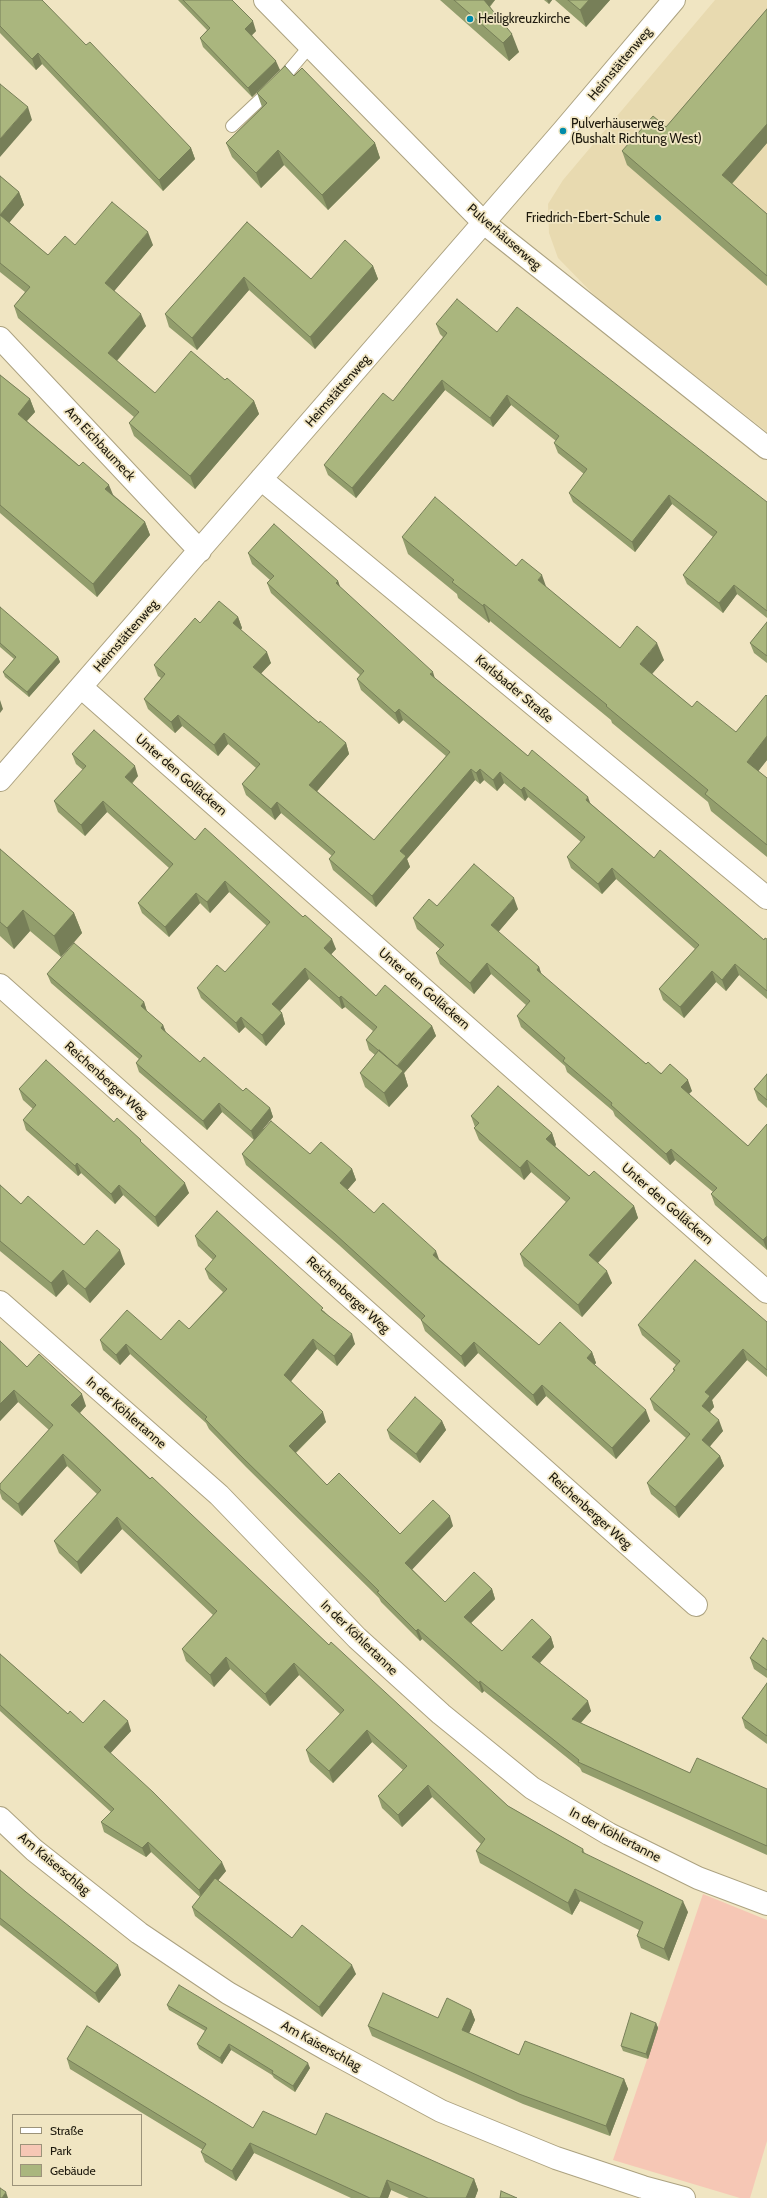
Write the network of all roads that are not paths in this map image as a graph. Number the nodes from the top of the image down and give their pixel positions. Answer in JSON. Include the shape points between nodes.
{"nodes":[{"id":1,"x":265,"y":0,"type":"edge"},
{"id":2,"x":674,"y":0,"type":"edge"},
{"id":3,"x":310,"y":46,"type":"junction"},
{"id":4,"x":232,"y":126,"type":"dead end"},
{"id":5,"x":484,"y":223,"type":"junction"},
{"id":6,"x":0,"y":338,"type":"edge"},
{"id":7,"x":767,"y":448,"type":"edge"},
{"id":8,"x":261,"y":479,"type":"junction"},
{"id":9,"x":200,"y":550,"type":"junction"},
{"id":10,"x":81,"y":687,"type":"junction"},
{"id":11,"x":0,"y":780,"type":"edge"},
{"id":12,"x":767,"y":898,"type":"edge"},
{"id":13,"x":0,"y":985,"type":"edge"},
{"id":14,"x":767,"y":1292,"type":"edge"},
{"id":15,"x":0,"y":1302,"type":"edge"},
{"id":16,"x":696,"y":1606,"type":"dead end"},
{"id":17,"x":0,"y":1818,"type":"edge"},
{"id":18,"x":767,"y":1904,"type":"edge"},
{"id":19,"x":684,"y":2198,"type":"edge"}],
"edges":[{"from":1,"to":3,"type":"street","name":"Pulverhäuserweg"},
{"from":2,"to":5,"type":"street","name":"Heimstättenweg"},
{"from":3,"to":4,"type":"lane","via":[[282,79]]},
{"from":3,"to":5,"type":"street","name":"Pulverhäuserweg"},
{"from":5,"to":7,"type":"street","name":"Pulverhäuserweg"},
{"from":5,"to":8,"type":"street","name":"Heimstättenweg"},
{"from":6,"to":9,"type":"street","name":"Am Eichbaumeck"},
{"from":8,"to":9,"type":"street","name":"Heimstättenweg"},
{"from":8,"to":12,"type":"street","name":"Karlsbader Straße"},
{"from":9,"to":10,"type":"street","name":"Heimstättenweg"},
{"from":10,"to":11,"type":"street","name":"Heimstättenweg"},
{"from":10,"to":14,"type":"street","name":"Unter den Golläckern"},
{"from":13,"to":16,"type":"street","name":"Reichenberger Weg"},
{"from":15,"to":18,"type":"street","name":"In der Köhlertanne","via":[[219,1495],[357,1638],[441,1714],[532,1788],[609,1834],[698,1878]]},
{"from":17,"to":19,"type":"street","name":"Am Kaiserschlag","via":[[34,1850],[139,1933],[228,1993],[328,2050],[448,2114],[556,2158]]}]}
